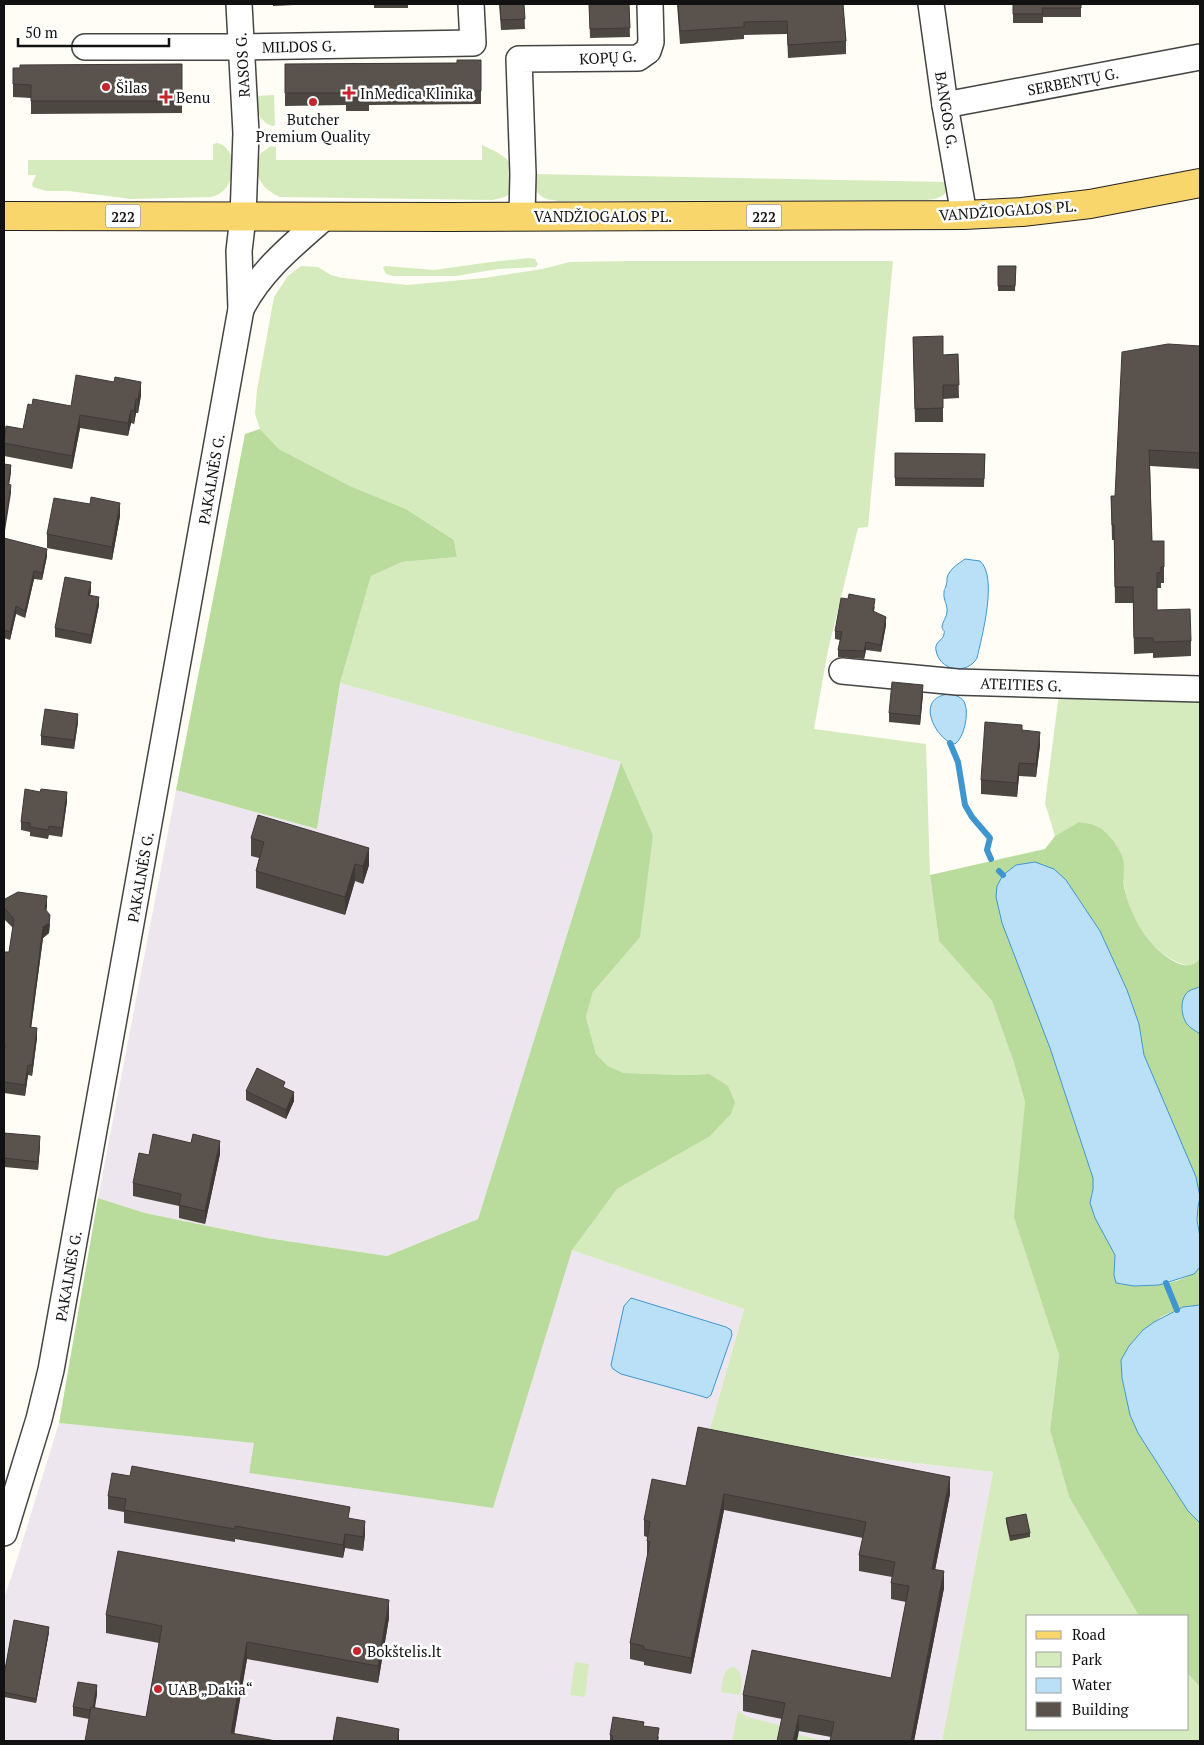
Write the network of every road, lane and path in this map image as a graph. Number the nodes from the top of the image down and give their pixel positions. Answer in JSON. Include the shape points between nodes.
{"nodes":[{"id":1,"x":239,"y":4,"type":"edge"},
{"id":2,"x":471,"y":4,"type":"edge"},
{"id":3,"x":650,"y":4,"type":"edge"},
{"id":4,"x":931,"y":4,"type":"edge"},
{"id":5,"x":85,"y":47,"type":"dead end"},
{"id":6,"x":241,"y":47,"type":"junction"},
{"id":7,"x":1200,"y":57,"type":"edge"},
{"id":8,"x":945,"y":105,"type":"junction"},
{"id":9,"x":1200,"y":183,"type":"edge"},
{"id":10,"x":964,"y":215,"type":"junction"},
{"id":11,"x":4,"y":216,"type":"edge"},
{"id":12,"x":326,"y":216,"type":"junction"},
{"id":13,"x":522,"y":216,"type":"junction"},
{"id":14,"x":243,"y":217,"type":"junction"},
{"id":15,"x":242,"y":309,"type":"junction"},
{"id":16,"x":842,"y":671,"type":"dead end"},
{"id":17,"x":1200,"y":689,"type":"edge"},
{"id":18,"x":4,"y":1533,"type":"edge"}],
"edges":[{"from":1,"to":6,"type":"street","name":"RASOS G."},
{"from":2,"to":6,"type":"street","name":"MILDOS G.","via":[[473,43]]},
{"from":3,"to":13,"type":"street","name":"KOPŲ G.","via":[[651,42],[648,51],[638,58],[519,59]]},
{"from":4,"to":8,"type":"street","name":"BANGOS G."},
{"from":5,"to":6,"type":"street","name":"MILDOS G."},
{"from":6,"to":14,"type":"street","name":"RASOS G.","via":[[246,133]]},
{"from":7,"to":8,"type":"street","name":"SERBENTŲ G."},
{"from":8,"to":10,"type":"street","name":"BANGOS G."},
{"from":9,"to":10,"type":"main road","name":"VANDŽIOGALOS PL.","number":"222","via":[[1090,204]]},
{"from":10,"to":13,"type":"main road","name":"VANDŽIOGALOS PL.","number":"222"},
{"from":11,"to":14,"type":"main road","name":"VANDŽIOGALOS PL.","number":"222"},
{"from":12,"to":13,"type":"main road","name":"VANDŽIOGALOS PL.","number":"222"},
{"from":12,"to":14,"type":"main road","name":"VANDŽIOGALOS PL.","number":"222"},
{"from":12,"to":15,"type":"street","via":[[270,266],[252,289]]},
{"from":14,"to":15,"type":"street","name":"PAKALNĖS G.","via":[[239,251]]},
{"from":15,"to":18,"type":"street","name":"PAKALNĖS G.","via":[[51,1370]]},
{"from":16,"to":17,"type":"street","name":"ATEITIES G.","via":[[957,682]]}]}
